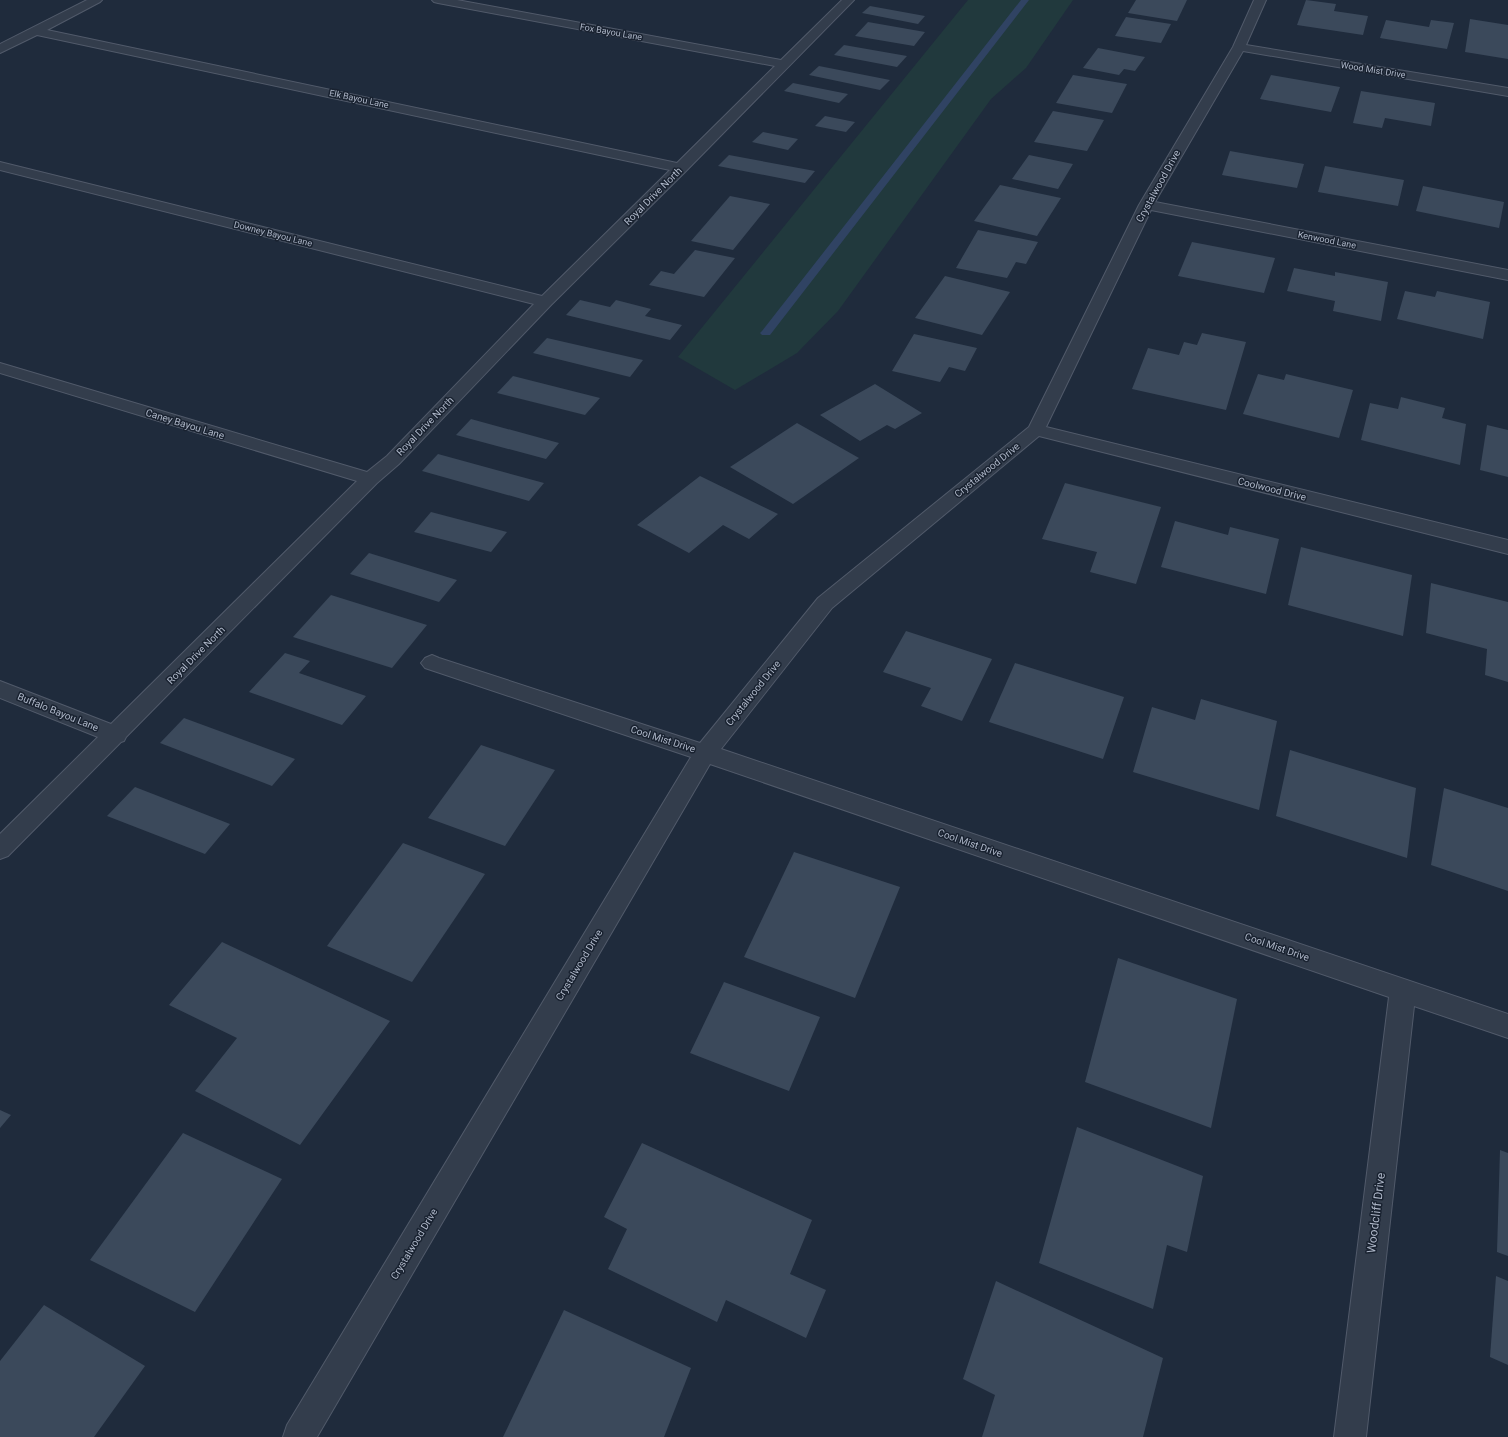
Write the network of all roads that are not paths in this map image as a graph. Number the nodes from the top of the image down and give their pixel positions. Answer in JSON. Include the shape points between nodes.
{"nodes":[{"id":1,"x":96,"y":0,"type":"edge"},
{"id":2,"x":438,"y":0,"type":"edge"},
{"id":3,"x":848,"y":0,"type":"edge"},
{"id":4,"x":1260,"y":0,"type":"edge"},
{"id":5,"x":37,"y":31,"type":"junction"},
{"id":6,"x":1239,"y":47,"type":"junction"},
{"id":7,"x":0,"y":49,"type":"edge"},
{"id":8,"x":785,"y":64,"type":"junction"},
{"id":9,"x":1508,"y":92,"type":"edge"},
{"id":10,"x":0,"y":166,"type":"edge"},
{"id":11,"x":681,"y":168,"type":"junction"},
{"id":12,"x":1146,"y":205,"type":"junction"},
{"id":13,"x":1508,"y":275,"type":"edge"},
{"id":14,"x":545,"y":302,"type":"junction"},
{"id":15,"x":0,"y":368,"type":"edge"},
{"id":16,"x":1036,"y":430,"type":"junction"},
{"id":17,"x":370,"y":479,"type":"junction"},
{"id":18,"x":1508,"y":547,"type":"edge"},
{"id":19,"x":432,"y":663,"type":"dead end"},
{"id":20,"x":0,"y":689,"type":"edge"},
{"id":21,"x":116,"y":735,"type":"junction"},
{"id":22,"x":705,"y":753,"type":"junction"},
{"id":23,"x":0,"y":849,"type":"edge"},
{"id":24,"x":1403,"y":990,"type":"junction"},
{"id":25,"x":1508,"y":1026,"type":"edge"},
{"id":26,"x":299,"y":1437,"type":"edge"},
{"id":27,"x":1350,"y":1437,"type":"edge"}],
"edges":[{"from":1,"to":5,"type":"street"},
{"from":2,"to":8,"type":"street","name":"Fox Bayou Lane"},
{"from":3,"to":8,"type":"street","name":"Royal Drive North"},
{"from":4,"to":6,"type":"street","name":"Crystalwood Drive"},
{"from":5,"to":7,"type":"street"},
{"from":5,"to":11,"type":"street","name":"Elk Bayou Lane"},
{"from":6,"to":9,"type":"street","name":"Wood Mist Drive"},
{"from":6,"to":12,"type":"street","name":"Crystalwood Drive"},
{"from":8,"to":11,"type":"street","name":"Royal Drive North"},
{"from":10,"to":14,"type":"street","name":"Downey Bayou Lane"},
{"from":11,"to":14,"type":"street","name":"Royal Drive North"},
{"from":12,"to":13,"type":"street","name":"Kenwood Lane"},
{"from":12,"to":16,"type":"street","name":"Crystalwood Drive"},
{"from":14,"to":17,"type":"street","name":"Royal Drive North","via":[[392,460]]},
{"from":15,"to":17,"type":"street","name":"Caney Bayou Lane"},
{"from":16,"to":18,"type":"street","name":"Coolwood Drive"},
{"from":16,"to":22,"type":"street","name":"Crystalwood Drive","via":[[825,603]]},
{"from":17,"to":21,"type":"street","name":"Royal Drive North"},
{"from":19,"to":22,"type":"street","name":"Cool Mist Drive"},
{"from":20,"to":21,"type":"street","name":"Buffalo Bayou Lane"},
{"from":21,"to":23,"type":"street","name":"Royal Drive North"},
{"from":22,"to":24,"type":"street","name":"Cool Mist Drive"},
{"from":22,"to":26,"type":"street","name":"Crystalwood Drive"},
{"from":24,"to":25,"type":"street","name":"Cool Mist Drive"},
{"from":24,"to":27,"type":"street","name":"Woodcliff Drive"}]}
